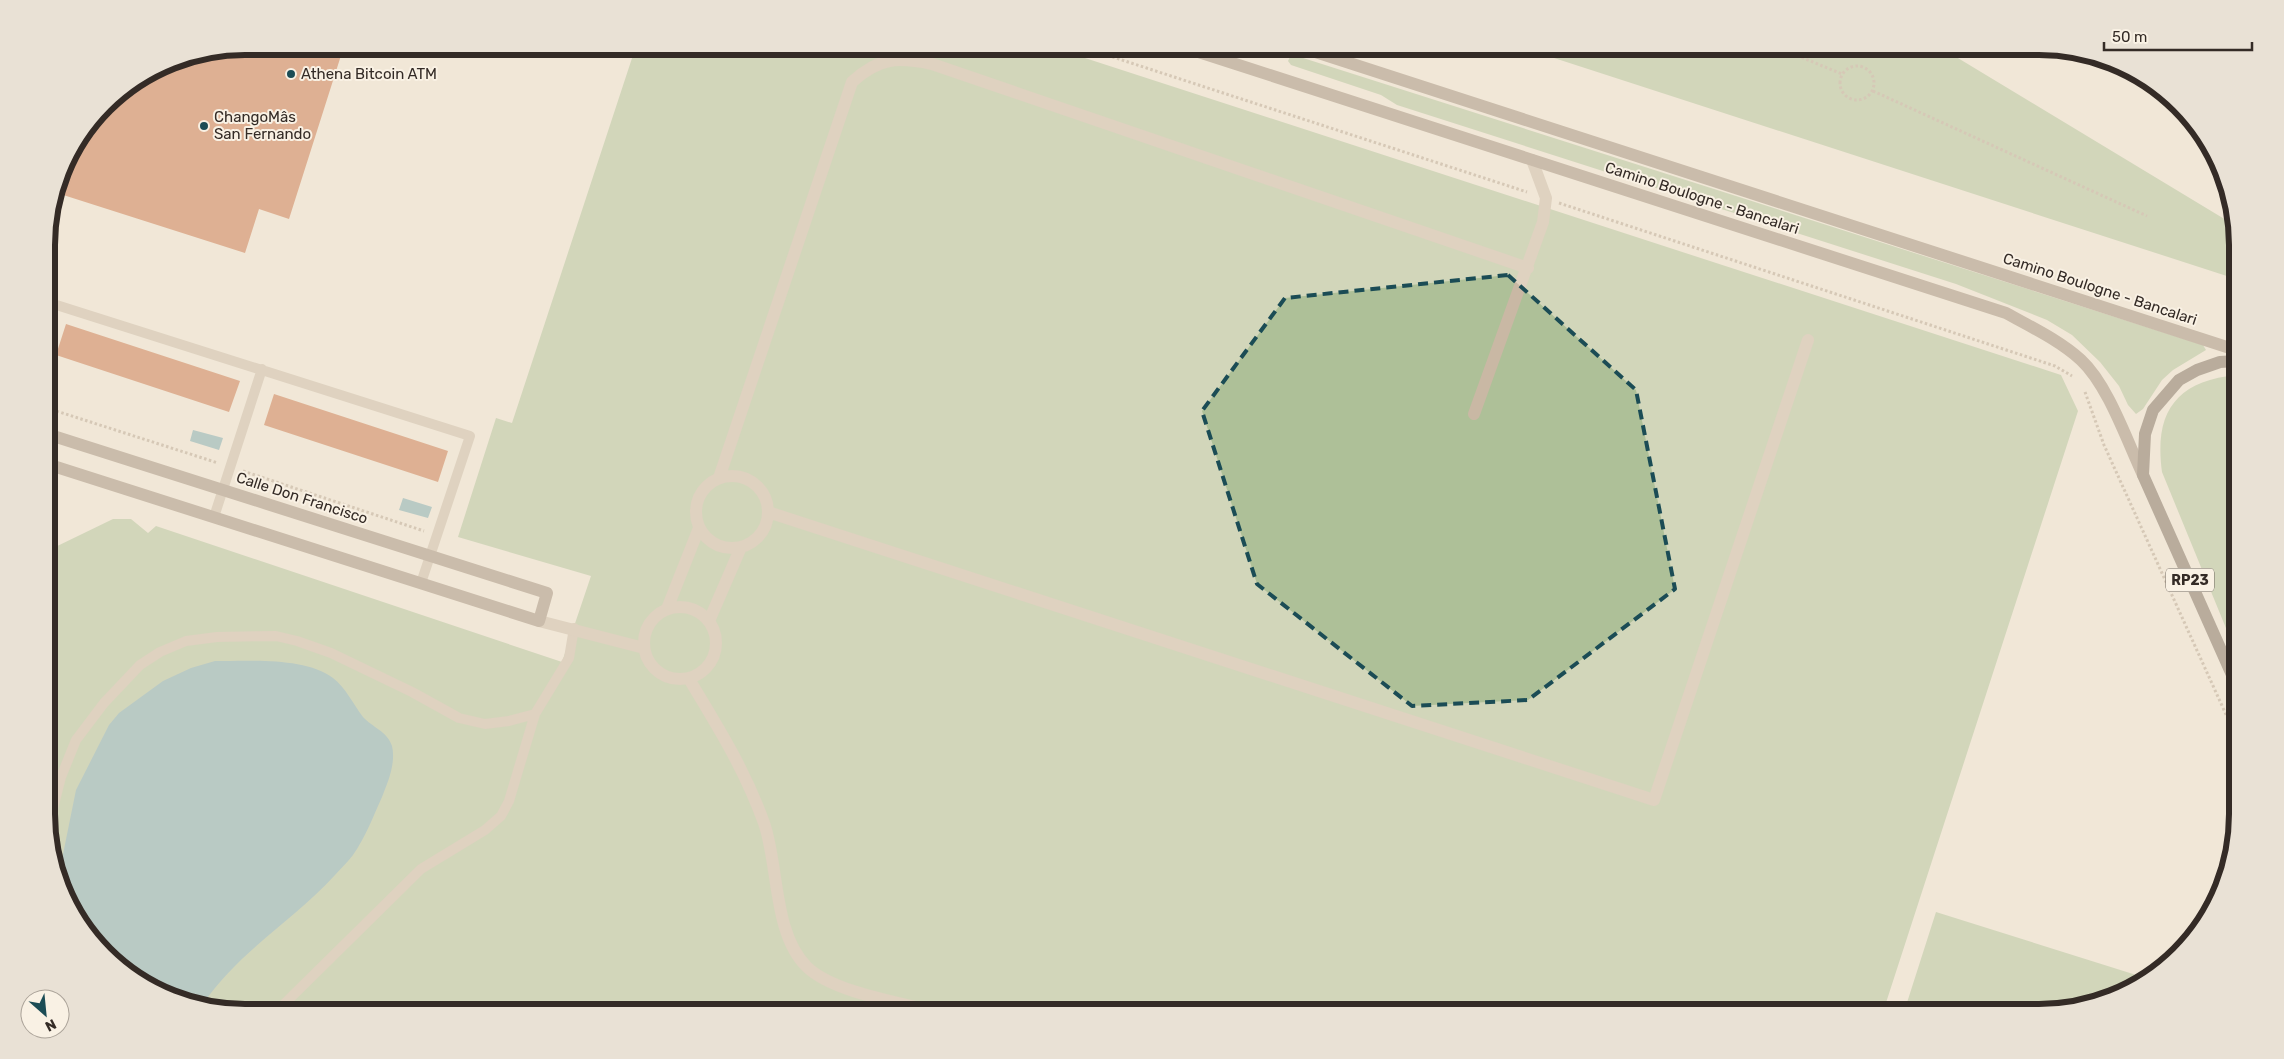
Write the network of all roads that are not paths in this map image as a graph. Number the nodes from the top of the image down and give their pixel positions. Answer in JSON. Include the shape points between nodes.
{"nodes":[{"id":1,"x":1208,"y":55,"type":"edge"},
{"id":2,"x":1325,"y":55,"type":"edge"},
{"id":3,"x":1532,"y":160,"type":"junction"},
{"id":4,"x":1528,"y":268,"type":"junction"},
{"id":5,"x":55,"y":304,"type":"edge"},
{"id":6,"x":1808,"y":340,"type":"dead end"},
{"id":7,"x":2229,"y":348,"type":"edge"},
{"id":8,"x":2229,"y":361,"type":"edge"},
{"id":9,"x":262,"y":369,"type":"junction"},
{"id":10,"x":1474,"y":414,"type":"dead end"},
{"id":11,"x":55,"y":437,"type":"edge"},
{"id":12,"x":55,"y":467,"type":"edge"},
{"id":13,"x":2143,"y":475,"type":"junction"},
{"id":14,"x":719,"y":478,"type":"junction"},
{"id":15,"x":223,"y":490,"type":"junction"},
{"id":16,"x":768,"y":512,"type":"junction"},
{"id":17,"x":214,"y":517,"type":"junction"},
{"id":18,"x":699,"y":528,"type":"junction"},
{"id":19,"x":741,"y":547,"type":"junction"},
{"id":20,"x":430,"y":555,"type":"junction"},
{"id":21,"x":421,"y":583,"type":"junction"},
{"id":22,"x":667,"y":609,"type":"junction"},
{"id":23,"x":539,"y":621,"type":"junction"},
{"id":24,"x":709,"y":621,"type":"junction"},
{"id":25,"x":574,"y":628,"type":"junction"},
{"id":26,"x":644,"y":648,"type":"junction"},
{"id":27,"x":2229,"y":668,"type":"edge"},
{"id":28,"x":689,"y":679,"type":"junction"},
{"id":29,"x":535,"y":714,"type":"junction"},
{"id":30,"x":55,"y":801,"type":"edge"},
{"id":31,"x":284,"y":1004,"type":"edge"},
{"id":32,"x":906,"y":1004,"type":"edge"}],
"edges":[{"from":1,"to":3,"type":"main road","name":"Camino Boulogne - Bancalari"},
{"from":2,"to":7,"type":"main road","name":"Camino Boulogne - Bancalari"},
{"from":3,"to":4,"type":"street","via":[[1546,198],[1543,222]]},
{"from":3,"to":13,"type":"main road","name":"Camino Boulogne - Bancalari","via":[[2006,313],[2081,360],[2099,382]]},
{"from":4,"to":10,"type":"street"},
{"from":4,"to":14,"type":"street","via":[[932,64],[906,59],[887,60],[871,67],[852,82]]},
{"from":5,"to":9,"type":"lane"},
{"from":6,"to":16,"type":"street","via":[[1654,800]]},
{"from":8,"to":13,"type":"main road","number":"RP23","via":[[2197,370],[2179,380],[2153,410],[2145,434]]},
{"from":9,"to":15,"type":"lane"},
{"from":9,"to":20,"type":"lane","via":[[470,436]]},
{"from":11,"to":15,"type":"main road","name":"Calle Don Francisco"},
{"from":12,"to":17,"type":"main road"},
{"from":13,"to":27,"type":"main road","number":"RP23"},
{"from":14,"to":16,"type":"street","via":[[742,477],[753,482],[761,490]]},
{"from":14,"to":18,"type":"street","via":[[700,493],[696,504]]},
{"from":15,"to":17,"type":"lane"},
{"from":15,"to":20,"type":"main road","name":"Calle Don Francisco"},
{"from":16,"to":19,"type":"street","via":[[760,534]]},
{"from":17,"to":21,"type":"main road"},
{"from":18,"to":19,"type":"street","via":[[716,545]]},
{"from":18,"to":22,"type":"street"},
{"from":19,"to":24,"type":"street"},
{"from":20,"to":21,"type":"lane"},
{"from":20,"to":23,"type":"main road","name":"Calle Don Francisco","via":[[547,593]]},
{"from":21,"to":23,"type":"main road"},
{"from":22,"to":24,"type":"street","via":[[690,608]]},
{"from":22,"to":26,"type":"street","via":[[649,624]]},
{"from":23,"to":25,"type":"street"},
{"from":24,"to":28,"type":"street","via":[[716,638],[714,655],[709,666]]},
{"from":25,"to":26,"type":"street"},
{"from":25,"to":29,"type":"lane","via":[[569,658]]},
{"from":26,"to":28,"type":"street","via":[[647,660],[664,677]]},
{"from":28,"to":32,"type":"street","via":[[748,781],[765,826],[787,932],[796,953],[807,967],[825,980]]},
{"from":29,"to":30,"type":"lane","via":[[509,722],[485,724],[459,718],[331,653],[276,636],[186,641],[140,665],[104,703],[76,740]]},
{"from":29,"to":31,"type":"lane","via":[[509,801],[501,816],[485,830],[421,869]]}]}
